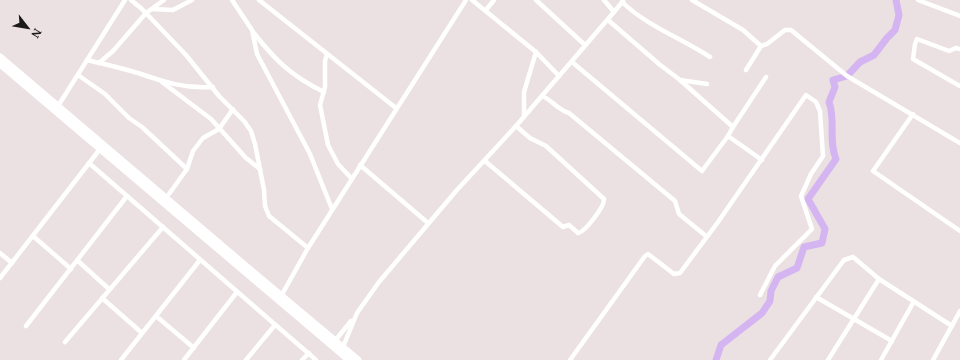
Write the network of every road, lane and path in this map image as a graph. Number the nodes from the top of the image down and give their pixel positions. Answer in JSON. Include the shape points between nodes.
{"nodes":[{"id":1,"x":125,"y":0,"type":"edge"},
{"id":2,"x":131,"y":0,"type":"edge"},
{"id":3,"x":164,"y":0,"type":"edge"},
{"id":4,"x":192,"y":0,"type":"edge"},
{"id":5,"x":232,"y":0,"type":"edge"},
{"id":6,"x":259,"y":0,"type":"edge"},
{"id":7,"x":466,"y":0,"type":"edge"},
{"id":8,"x":472,"y":0,"type":"edge"},
{"id":9,"x":494,"y":0,"type":"edge"},
{"id":10,"x":536,"y":0,"type":"edge"},
{"id":11,"x":604,"y":0,"type":"edge"},
{"id":12,"x":692,"y":0,"type":"edge"},
{"id":13,"x":918,"y":0,"type":"edge"},
{"id":14,"x":623,"y":1,"type":"edge"},
{"id":15,"x":152,"y":9,"type":"junction"},
{"id":16,"x":486,"y":10,"type":"junction"},
{"id":17,"x":614,"y":12,"type":"junction"},
{"id":18,"x":146,"y":13,"type":"junction"},
{"id":19,"x":960,"y":16,"type":"edge"},
{"id":20,"x":608,"y":20,"type":"junction"},
{"id":21,"x":252,"y":30,"type":"junction"},
{"id":22,"x":585,"y":46,"type":"junction"},
{"id":23,"x":761,"y":46,"type":"junction"},
{"id":24,"x":960,"y":49,"type":"edge"},
{"id":25,"x":536,"y":52,"type":"junction"},
{"id":26,"x":327,"y":54,"type":"junction"},
{"id":27,"x":0,"y":57,"type":"edge"},
{"id":28,"x":710,"y":57,"type":"dead end"},
{"id":29,"x":87,"y":60,"type":"junction"},
{"id":30,"x":572,"y":62,"type":"junction"},
{"id":31,"x":99,"y":63,"type":"junction"},
{"id":32,"x":0,"y":64,"type":"edge"},
{"id":33,"x":746,"y":70,"type":"dead end"},
{"id":34,"x":78,"y":75,"type":"junction"},
{"id":35,"x":559,"y":76,"type":"junction"},
{"id":36,"x":766,"y":77,"type":"dead end"},
{"id":37,"x":680,"y":80,"type":"junction"},
{"id":38,"x":162,"y":82,"type":"junction"},
{"id":39,"x":707,"y":84,"type":"dead end"},
{"id":40,"x":960,"y":86,"type":"edge"},
{"id":41,"x":213,"y":87,"type":"junction"},
{"id":42,"x":324,"y":92,"type":"junction"},
{"id":43,"x":542,"y":96,"type":"junction"},
{"id":44,"x":58,"y":106,"type":"junction"},
{"id":45,"x":396,"y":108,"type":"junction"},
{"id":46,"x":233,"y":109,"type":"junction"},
{"id":47,"x":913,"y":114,"type":"junction"},
{"id":48,"x":524,"y":117,"type":"junction"},
{"id":49,"x":516,"y":126,"type":"junction"},
{"id":50,"x":733,"y":127,"type":"junction"},
{"id":51,"x":219,"y":129,"type":"junction"},
{"id":52,"x":728,"y":136,"type":"junction"},
{"id":53,"x":960,"y":143,"type":"edge"},
{"id":54,"x":100,"y":149,"type":"junction"},
{"id":55,"x":762,"y":160,"type":"junction"},
{"id":56,"x":484,"y":161,"type":"junction"},
{"id":57,"x":89,"y":163,"type":"junction"},
{"id":58,"x":360,"y":165,"type":"junction"},
{"id":59,"x":187,"y":169,"type":"junction"},
{"id":60,"x":260,"y":169,"type":"junction"},
{"id":61,"x":352,"y":178,"type":"junction"},
{"id":62,"x":169,"y":194,"type":"dead end"},
{"id":63,"x":127,"y":196,"type":"junction"},
{"id":64,"x":332,"y":209,"type":"junction"},
{"id":65,"x":428,"y":223,"type":"junction"},
{"id":66,"x":164,"y":227,"type":"junction"},
{"id":67,"x":960,"y":231,"type":"edge"},
{"id":68,"x":33,"y":236,"type":"junction"},
{"id":69,"x":706,"y":236,"type":"junction"},
{"id":70,"x":308,"y":248,"type":"junction"},
{"id":71,"x":0,"y":253,"type":"edge"},
{"id":72,"x":200,"y":260,"type":"junction"},
{"id":73,"x":78,"y":261,"type":"junction"},
{"id":74,"x":12,"y":263,"type":"junction"},
{"id":75,"x":71,"y":269,"type":"junction"},
{"id":76,"x":0,"y":278,"type":"edge"},
{"id":77,"x":878,"y":279,"type":"junction"},
{"id":78,"x":108,"y":289,"type":"junction"},
{"id":79,"x":237,"y":292,"type":"junction"},
{"id":80,"x":760,"y":295,"type":"dead end"},
{"id":81,"x":280,"y":297,"type":"junction"},
{"id":82,"x":816,"y":297,"type":"junction"},
{"id":83,"x":102,"y":298,"type":"junction"},
{"id":84,"x":913,"y":302,"type":"junction"},
{"id":85,"x":960,"y":311,"type":"edge"},
{"id":86,"x":156,"y":316,"type":"junction"},
{"id":87,"x":354,"y":319,"type":"junction"},
{"id":88,"x":854,"y":319,"type":"junction"},
{"id":89,"x":275,"y":325,"type":"junction"},
{"id":90,"x":26,"y":326,"type":"dead end"},
{"id":91,"x":952,"y":326,"type":"junction"},
{"id":92,"x":142,"y":333,"type":"junction"},
{"id":93,"x":892,"y":341,"type":"junction"},
{"id":94,"x":65,"y":342,"type":"dead end"},
{"id":95,"x":333,"y":343,"type":"junction"},
{"id":96,"x":343,"y":347,"type":"junction"},
{"id":97,"x":194,"y":348,"type":"junction"},
{"id":98,"x":309,"y":353,"type":"junction"},
{"id":99,"x":120,"y":360,"type":"edge"},
{"id":100,"x":184,"y":360,"type":"edge"},
{"id":101,"x":246,"y":360,"type":"edge"},
{"id":102,"x":302,"y":360,"type":"edge"},
{"id":103,"x":316,"y":360,"type":"edge"},
{"id":104,"x":349,"y":360,"type":"edge"},
{"id":105,"x":358,"y":360,"type":"edge"},
{"id":106,"x":570,"y":360,"type":"edge"},
{"id":107,"x":770,"y":360,"type":"edge"},
{"id":108,"x":828,"y":360,"type":"edge"},
{"id":109,"x":881,"y":360,"type":"edge"},
{"id":110,"x":933,"y":360,"type":"edge"}],
"edges":[{"from":1,"to":29,"type":"street"},
{"from":2,"to":18,"type":"street"},
{"from":3,"to":15,"type":"street"},
{"from":4,"to":15,"type":"street","via":[[174,10]]},
{"from":5,"to":21,"type":"street"},
{"from":6,"to":26,"type":"street"},
{"from":7,"to":45,"type":"street"},
{"from":8,"to":16,"type":"street"},
{"from":9,"to":16,"type":"street"},
{"from":10,"to":22,"type":"street"},
{"from":11,"to":17,"type":"street"},
{"from":12,"to":23,"type":"street","via":[[743,30]]},
{"from":13,"to":19,"type":"street"},
{"from":14,"to":17,"type":"street"},
{"from":14,"to":28,"type":"street","via":[[632,12]]},
{"from":15,"to":18,"type":"street"},
{"from":16,"to":25,"type":"street"},
{"from":17,"to":20,"type":"street"},
{"from":18,"to":31,"type":"street"},
{"from":18,"to":41,"type":"street"},
{"from":20,"to":22,"type":"street"},
{"from":20,"to":37,"type":"street"},
{"from":21,"to":42,"type":"street","via":[[280,64],[305,83]]},
{"from":21,"to":64,"type":"street","via":[[257,54],[310,154]]},
{"from":22,"to":30,"type":"street"},
{"from":23,"to":33,"type":"street"},
{"from":23,"to":47,"type":"street","via":[[768,44],[785,30],[791,30],[848,77]]},
{"from":24,"to":40,"type":"street","via":[[956,48],[949,52],[917,39],[913,58]]},
{"from":25,"to":35,"type":"street"},
{"from":25,"to":48,"type":"street","via":[[524,92]]},
{"from":26,"to":42,"type":"street","via":[[324,61]]},
{"from":26,"to":45,"type":"street"},
{"from":27,"to":44,"type":"main road"},
{"from":29,"to":31,"type":"street"},
{"from":29,"to":34,"type":"street"},
{"from":30,"to":35,"type":"street"},
{"from":30,"to":52,"type":"street","via":[[702,171]]},
{"from":31,"to":38,"type":"street"},
{"from":32,"to":54,"type":"main road"},
{"from":34,"to":44,"type":"street"},
{"from":34,"to":59,"type":"street","via":[[105,94]]},
{"from":35,"to":43,"type":"street"},
{"from":36,"to":50,"type":"street"},
{"from":37,"to":39,"type":"street"},
{"from":37,"to":50,"type":"street"},
{"from":38,"to":41,"type":"street","via":[[195,89]]},
{"from":38,"to":51,"type":"street","via":[[211,119]]},
{"from":41,"to":46,"type":"street"},
{"from":42,"to":61,"type":"street","via":[[320,105],[328,145],[338,164]]},
{"from":43,"to":48,"type":"street"},
{"from":43,"to":69,"type":"street","via":[[561,111],[569,113],[675,201],[679,214]]},
{"from":44,"to":81,"type":"main road"},
{"from":45,"to":58,"type":"street"},
{"from":46,"to":51,"type":"street"},
{"from":46,"to":60,"type":"street","via":[[251,131]]},
{"from":47,"to":53,"type":"street"},
{"from":47,"to":67,"type":"street","via":[[873,171]]},
{"from":48,"to":49,"type":"street"},
{"from":49,"to":56,"type":"street"},
{"from":49,"to":56,"type":"street","via":[[530,138],[546,146],[604,199],[603,207],[584,230],[578,233],[569,224],[563,227]]},
{"from":50,"to":52,"type":"street"},
{"from":51,"to":59,"type":"street","via":[[203,138],[193,151]]},
{"from":51,"to":60,"type":"street"},
{"from":52,"to":55,"type":"street"},
{"from":54,"to":57,"type":"street"},
{"from":54,"to":81,"type":"main road","via":[[234,263]]},
{"from":55,"to":69,"type":"street"},
{"from":55,"to":80,"type":"street","via":[[806,95],[816,102],[820,111],[822,156],[801,196],[812,229],[775,266]]},
{"from":56,"to":65,"type":"street"},
{"from":57,"to":63,"type":"street"},
{"from":57,"to":68,"type":"street"},
{"from":58,"to":61,"type":"street"},
{"from":58,"to":65,"type":"street"},
{"from":59,"to":62,"type":"street"},
{"from":60,"to":70,"type":"street","via":[[265,206],[269,216]]},
{"from":61,"to":64,"type":"street"},
{"from":63,"to":66,"type":"street"},
{"from":63,"to":73,"type":"street"},
{"from":64,"to":70,"type":"street"},
{"from":65,"to":87,"type":"street","via":[[367,297]]},
{"from":66,"to":72,"type":"street"},
{"from":66,"to":78,"type":"street"},
{"from":68,"to":74,"type":"street"},
{"from":68,"to":75,"type":"street"},
{"from":69,"to":106,"type":"street","via":[[677,274],[648,254],[645,256]]},
{"from":70,"to":81,"type":"street"},
{"from":71,"to":74,"type":"street"},
{"from":72,"to":79,"type":"street"},
{"from":72,"to":86,"type":"street"},
{"from":73,"to":75,"type":"street"},
{"from":73,"to":78,"type":"street"},
{"from":74,"to":76,"type":"street"},
{"from":75,"to":90,"type":"street"},
{"from":77,"to":82,"type":"street","via":[[853,257],[849,258],[844,260]]},
{"from":77,"to":84,"type":"street"},
{"from":77,"to":88,"type":"street"},
{"from":78,"to":83,"type":"street"},
{"from":79,"to":89,"type":"street"},
{"from":79,"to":97,"type":"street"},
{"from":81,"to":95,"type":"main road"},
{"from":82,"to":88,"type":"street"},
{"from":82,"to":107,"type":"street"},
{"from":83,"to":92,"type":"street"},
{"from":83,"to":94,"type":"street"},
{"from":84,"to":91,"type":"street"},
{"from":84,"to":93,"type":"street"},
{"from":85,"to":91,"type":"street"},
{"from":86,"to":92,"type":"street"},
{"from":86,"to":97,"type":"street"},
{"from":87,"to":95,"type":"street"},
{"from":87,"to":96,"type":"street"},
{"from":88,"to":93,"type":"street"},
{"from":88,"to":108,"type":"street"},
{"from":89,"to":98,"type":"street"},
{"from":89,"to":101,"type":"street"},
{"from":91,"to":110,"type":"street"},
{"from":92,"to":99,"type":"street"},
{"from":93,"to":109,"type":"street"},
{"from":95,"to":96,"type":"main road"},
{"from":95,"to":104,"type":"main road"},
{"from":96,"to":105,"type":"main road"},
{"from":97,"to":100,"type":"street"},
{"from":98,"to":102,"type":"street"},
{"from":98,"to":103,"type":"street"}]}
